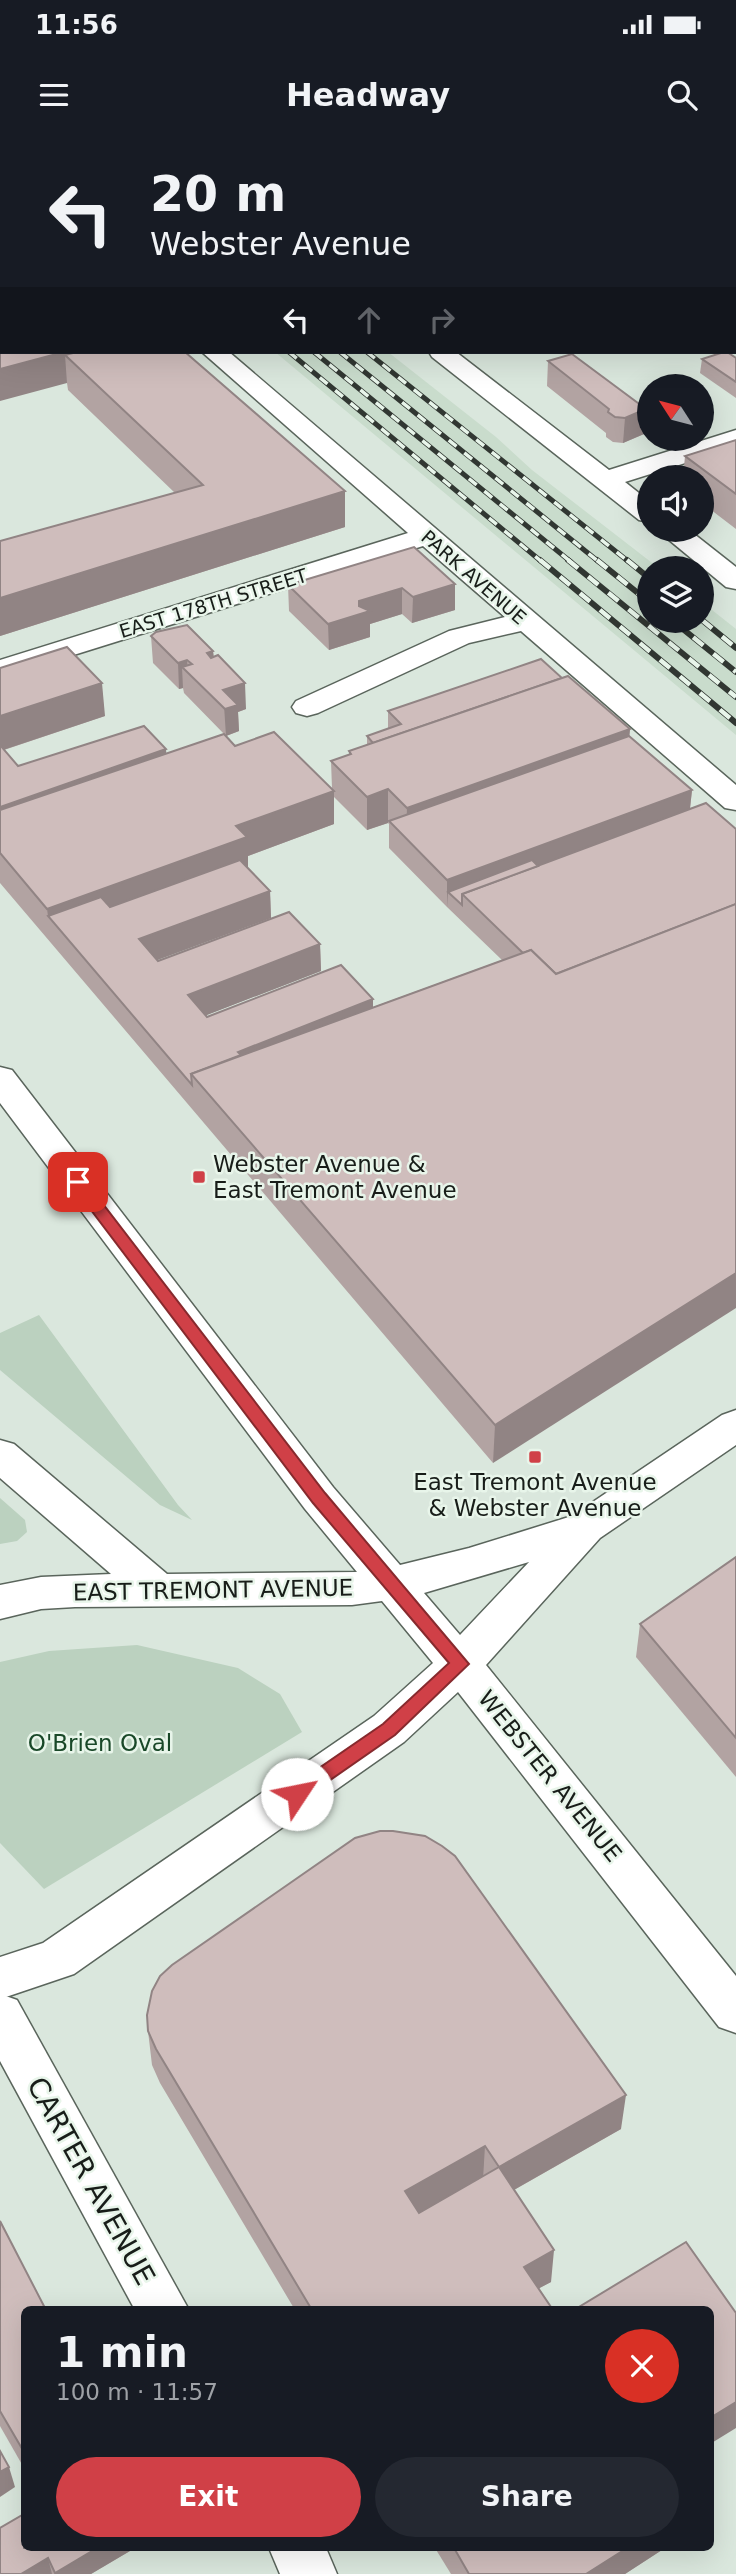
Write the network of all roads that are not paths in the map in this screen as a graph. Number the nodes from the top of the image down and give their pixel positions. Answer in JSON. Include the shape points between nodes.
{"nodes":[{"id":1,"x":216,"y":354,"type":"edge"},
{"id":2,"x":444,"y":354,"type":"edge"},
{"id":3,"x":736,"y":438,"type":"edge"},
{"id":4,"x":606,"y":480,"type":"junction"},
{"id":5,"x":637,"y":505,"type":"edge"},
{"id":6,"x":426,"y":536,"type":"junction"},
{"id":7,"x":686,"y":542,"type":"edge"},
{"id":8,"x":736,"y":581,"type":"edge"},
{"id":9,"x":525,"y":621,"type":"junction"},
{"id":10,"x":0,"y":669,"type":"edge"},
{"id":11,"x":307,"y":707,"type":"dead end"},
{"id":12,"x":736,"y":802,"type":"edge"},
{"id":13,"x":0,"y":1078,"type":"edge"},
{"id":14,"x":736,"y":1425,"type":"edge"},
{"id":15,"x":0,"y":1455,"type":"edge"},
{"id":16,"x":586,"y":1527,"type":"junction"},
{"id":17,"x":392,"y":1584,"type":"junction"},
{"id":18,"x":156,"y":1590,"type":"junction"},
{"id":19,"x":0,"y":1602,"type":"edge"},
{"id":20,"x":460,"y":1664,"type":"junction"},
{"id":21,"x":0,"y":1978,"type":"edge"},
{"id":22,"x":736,"y":2012,"type":"edge"},
{"id":23,"x":0,"y":2015,"type":"edge"},
{"id":24,"x":161,"y":2306,"type":"edge"},
{"id":25,"x":298,"y":2551,"type":"edge"},
{"id":26,"x":310,"y":2574,"type":"edge"}],
"edges":[{"from":1,"to":6,"type":"street","name":"PARK AVENUE"},
{"from":2,"to":4,"type":"street"},
{"from":3,"to":4,"type":"street"},
{"from":4,"to":5,"type":"street"},
{"from":6,"to":9,"type":"street","name":"PARK AVENUE"},
{"from":6,"to":10,"type":"street","name":"EAST 178TH STREET"},
{"from":7,"to":8,"type":"street"},
{"from":9,"to":11,"type":"street","via":[[459,637]]},
{"from":9,"to":12,"type":"street","name":"PARK AVENUE"},
{"from":13,"to":17,"type":"street","name":"WEBSTER AVENUE","via":[[319,1498]]},
{"from":14,"to":16,"type":"street","name":"EAST TREMONT AVENUE"},
{"from":15,"to":18,"type":"street"},
{"from":16,"to":17,"type":"street","name":"EAST TREMONT AVENUE"},
{"from":16,"to":20,"type":"street","name":"EAST TREMONT AVENUE"},
{"from":17,"to":18,"type":"street","name":"EAST TREMONT AVENUE","via":[[338,1590]]},
{"from":17,"to":20,"type":"street","name":"WEBSTER AVENUE"},
{"from":18,"to":19,"type":"street","name":"EAST TREMONT AVENUE","via":[[41,1593]]},
{"from":20,"to":21,"type":"street","name":"EAST TREMONT AVENUE","via":[[389,1730],[58,1959]]},
{"from":20,"to":22,"type":"street","name":"WEBSTER AVENUE"},
{"from":23,"to":24,"type":"street","name":"CARTER AVENUE"},
{"from":25,"to":26,"type":"street"}]}
